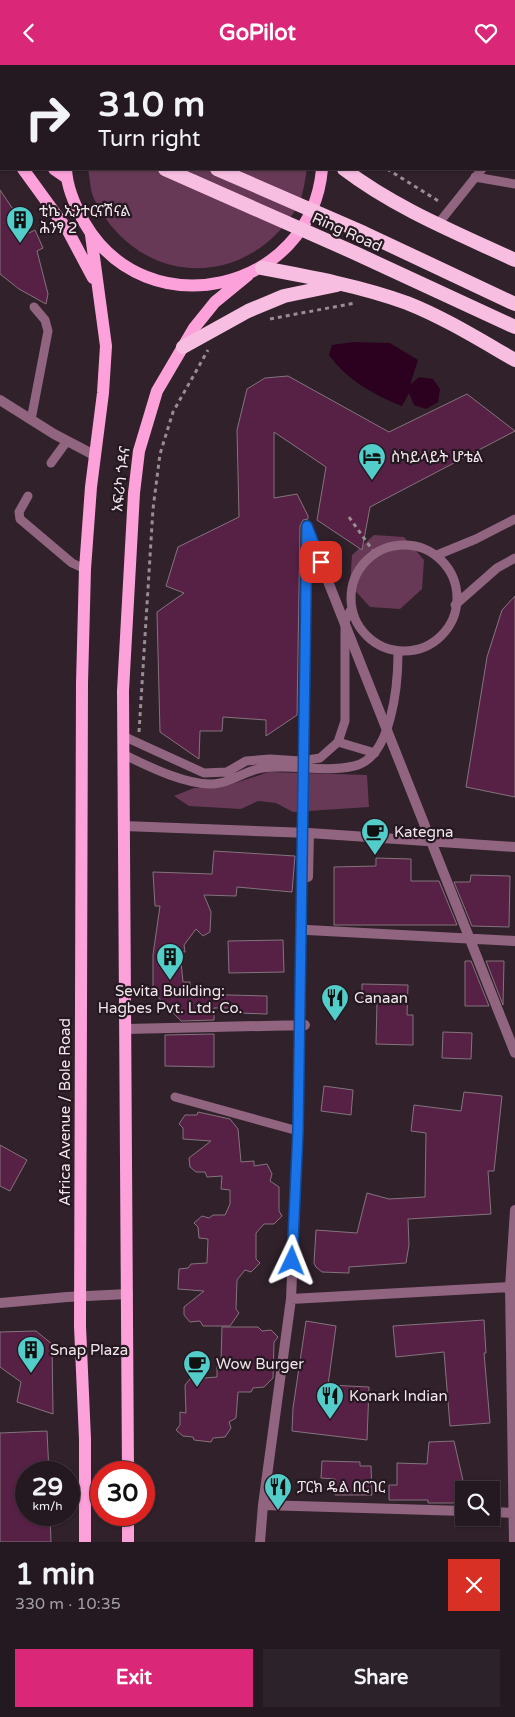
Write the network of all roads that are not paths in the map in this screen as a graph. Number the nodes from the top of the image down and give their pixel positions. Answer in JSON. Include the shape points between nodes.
{"nodes":[{"id":1,"x":24,"y":170,"type":"edge"},
{"id":2,"x":167,"y":170,"type":"edge"},
{"id":3,"x":219,"y":170,"type":"edge"},
{"id":4,"x":322,"y":170,"type":"edge"},
{"id":5,"x":346,"y":170,"type":"edge"},
{"id":6,"x":481,"y":170,"type":"edge"},
{"id":7,"x":67,"y":173,"type":"edge"},
{"id":8,"x":476,"y":177,"type":"junction"},
{"id":9,"x":515,"y":184,"type":"edge"},
{"id":10,"x":438,"y":224,"type":"junction"},
{"id":11,"x":91,"y":235,"type":"junction"},
{"id":12,"x":515,"y":260,"type":"edge"},
{"id":13,"x":262,"y":267,"type":"junction"},
{"id":14,"x":248,"y":275,"type":"junction"},
{"id":15,"x":97,"y":284,"type":"junction"},
{"id":16,"x":340,"y":284,"type":"junction"},
{"id":17,"x":515,"y":304,"type":"edge"},
{"id":18,"x":34,"y":307,"type":"dead end"},
{"id":19,"x":515,"y":327,"type":"edge"},
{"id":20,"x":183,"y":347,"type":"junction"},
{"id":21,"x":515,"y":360,"type":"edge"},
{"id":22,"x":0,"y":400,"type":"edge"},
{"id":23,"x":32,"y":421,"type":"junction"},
{"id":24,"x":67,"y":441,"type":"junction"},
{"id":25,"x":94,"y":455,"type":"junction"},
{"id":26,"x":52,"y":463,"type":"dead end"},
{"id":27,"x":28,"y":496,"type":"dead end"},
{"id":28,"x":515,"y":519,"type":"edge"},
{"id":29,"x":307,"y":526,"type":"junction"},
{"id":30,"x":437,"y":555,"type":"junction"},
{"id":31,"x":515,"y":558,"type":"edge"},
{"id":32,"x":85,"y":569,"type":"junction"},
{"id":33,"x":455,"y":605,"type":"junction"},
{"id":34,"x":350,"y":611,"type":"junction"},
{"id":35,"x":398,"y":653,"type":"junction"},
{"id":36,"x":82,"y":683,"type":"joint"},
{"id":37,"x":123,"y":736,"type":"junction"},
{"id":38,"x":338,"y":742,"type":"junction"},
{"id":39,"x":375,"y":753,"type":"junction"},
{"id":40,"x":123,"y":754,"type":"junction"},
{"id":41,"x":124,"y":826,"type":"junction"},
{"id":42,"x":310,"y":833,"type":"junction"},
{"id":43,"x":515,"y":847,"type":"edge"},
{"id":44,"x":307,"y":930,"type":"junction"},
{"id":45,"x":515,"y":941,"type":"edge"},
{"id":46,"x":305,"y":1025,"type":"junction"},
{"id":47,"x":126,"y":1029,"type":"junction"},
{"id":48,"x":515,"y":1053,"type":"edge"},
{"id":49,"x":175,"y":1097,"type":"dead end"},
{"id":50,"x":298,"y":1131,"type":"junction"},
{"id":51,"x":515,"y":1210,"type":"edge"},
{"id":52,"x":513,"y":1264,"type":"edge"},
{"id":53,"x":510,"y":1287,"type":"junction"},
{"id":54,"x":128,"y":1295,"type":"junction"},
{"id":55,"x":80,"y":1296,"type":"junction"},
{"id":56,"x":291,"y":1299,"type":"junction"},
{"id":57,"x":0,"y":1303,"type":"edge"},
{"id":58,"x":515,"y":1456,"type":"edge"},
{"id":59,"x":128,"y":1461,"type":"edge"},
{"id":60,"x":263,"y":1505,"type":"junction"},
{"id":61,"x":455,"y":1511,"type":"edge"},
{"id":62,"x":500,"y":1512,"type":"edge"},
{"id":63,"x":514,"y":1513,"type":"edge"},
{"id":64,"x":128,"y":1526,"type":"edge"},
{"id":65,"x":85,"y":1542,"type":"edge"},
{"id":66,"x":128,"y":1542,"type":"edge"},
{"id":67,"x":260,"y":1542,"type":"edge"},
{"id":68,"x":514,"y":1542,"type":"edge"}],
"edges":[{"from":1,"to":15,"type":"main road","via":[[68,231]]},
{"from":2,"to":19,"type":"highway","name":"Ring Road","bridge":true},
{"from":3,"to":17,"type":"highway","name":"Ring Road","bridge":true},
{"from":4,"to":13,"type":"main road","via":[[320,187],[308,218],[288,246]]},
{"from":5,"to":10,"type":"highway"},
{"from":6,"to":8,"type":"lane"},
{"from":7,"to":11,"type":"main road","via":[[76,208]]},
{"from":8,"to":9,"type":"lane"},
{"from":8,"to":10,"type":"lane"},
{"from":10,"to":12,"type":"highway"},
{"from":11,"to":14,"type":"main road","via":[[116,260],[146,277],[180,286],[214,285]]},
{"from":11,"to":15,"type":"main road","name":"አፍሪካ ጎዳና"},
{"from":13,"to":14,"type":"main road"},
{"from":13,"to":16,"type":"highway"},
{"from":14,"to":20,"type":"main road","name":"አፍሪካ ጎዳና","via":[[215,302]]},
{"from":15,"to":25,"type":"main road","name":"አፍሪካ ጎዳና","via":[[106,347]]},
{"from":16,"to":20,"type":"highway","via":[[284,296],[248,311]]},
{"from":16,"to":21,"type":"highway","via":[[407,303],[449,322]]},
{"from":18,"to":23,"type":"lane","via":[[45,320],[48,331]]},
{"from":20,"to":37,"type":"main road","name":"አፍሪካ ጎዳና","via":[[157,391],[138,451]]},
{"from":22,"to":23,"type":"street"},
{"from":23,"to":24,"type":"street"},
{"from":24,"to":25,"type":"street"},
{"from":24,"to":26,"type":"lane"},
{"from":25,"to":32,"type":"main road","name":"አፍሪካ ጎዳና"},
{"from":27,"to":32,"type":"lane","via":[[19,512],[20,519],[72,563]]},
{"from":28,"to":30,"type":"lane"},
{"from":29,"to":46,"type":"street"},
{"from":29,"to":48,"type":"street"},
{"from":29,"to":50,"type":"street"},
{"from":30,"to":33,"type":"lane","via":[[456,582]]},
{"from":30,"to":34,"type":"lane","via":[[406,543],[374,552],[353,577]]},
{"from":31,"to":33,"type":"lane","via":[[497,568]]},
{"from":32,"to":36,"type":"main road","name":"አፍሪካ ጎዳና"},
{"from":33,"to":35,"type":"lane","via":[[454,618],[431,646]]},
{"from":34,"to":35,"type":"lane","via":[[368,639]]},
{"from":34,"to":38,"type":"lane","via":[[345,623],[344,721]]},
{"from":35,"to":39,"type":"lane","via":[[398,679],[385,738]]},
{"from":36,"to":55,"type":"main road","name":"Africa Avenue / Bole Road"},
{"from":37,"to":38,"type":"lane","via":[[204,773],[213,774],[227,772],[246,761],[320,758]]},
{"from":37,"to":40,"type":"main road"},
{"from":38,"to":39,"type":"lane"},
{"from":39,"to":40,"type":"lane","via":[[356,766],[263,768],[220,783],[203,784],[194,784],[148,767]]},
{"from":40,"to":41,"type":"main road"},
{"from":41,"to":42,"type":"street"},
{"from":41,"to":47,"type":"main road"},
{"from":42,"to":43,"type":"street"},
{"from":42,"to":44,"type":"street"},
{"from":44,"to":45,"type":"street"},
{"from":44,"to":46,"type":"street"},
{"from":46,"to":47,"type":"street"},
{"from":47,"to":54,"type":"main road"},
{"from":49,"to":50,"type":"lane"},
{"from":50,"to":56,"type":"street"},
{"from":51,"to":52,"type":"street"},
{"from":52,"to":53,"type":"street"},
{"from":53,"to":56,"type":"street"},
{"from":53,"to":58,"type":"street"},
{"from":54,"to":55,"type":"street"},
{"from":54,"to":59,"type":"main road"},
{"from":55,"to":57,"type":"street"},
{"from":55,"to":65,"type":"main road","name":"Africa Avenue / Bole Road"},
{"from":56,"to":60,"type":"street"},
{"from":58,"to":63,"type":"street"},
{"from":60,"to":61,"type":"street"},
{"from":60,"to":67,"type":"street"},
{"from":62,"to":63,"type":"street"},
{"from":63,"to":68,"type":"street"},
{"from":64,"to":66,"type":"main road"}]}
